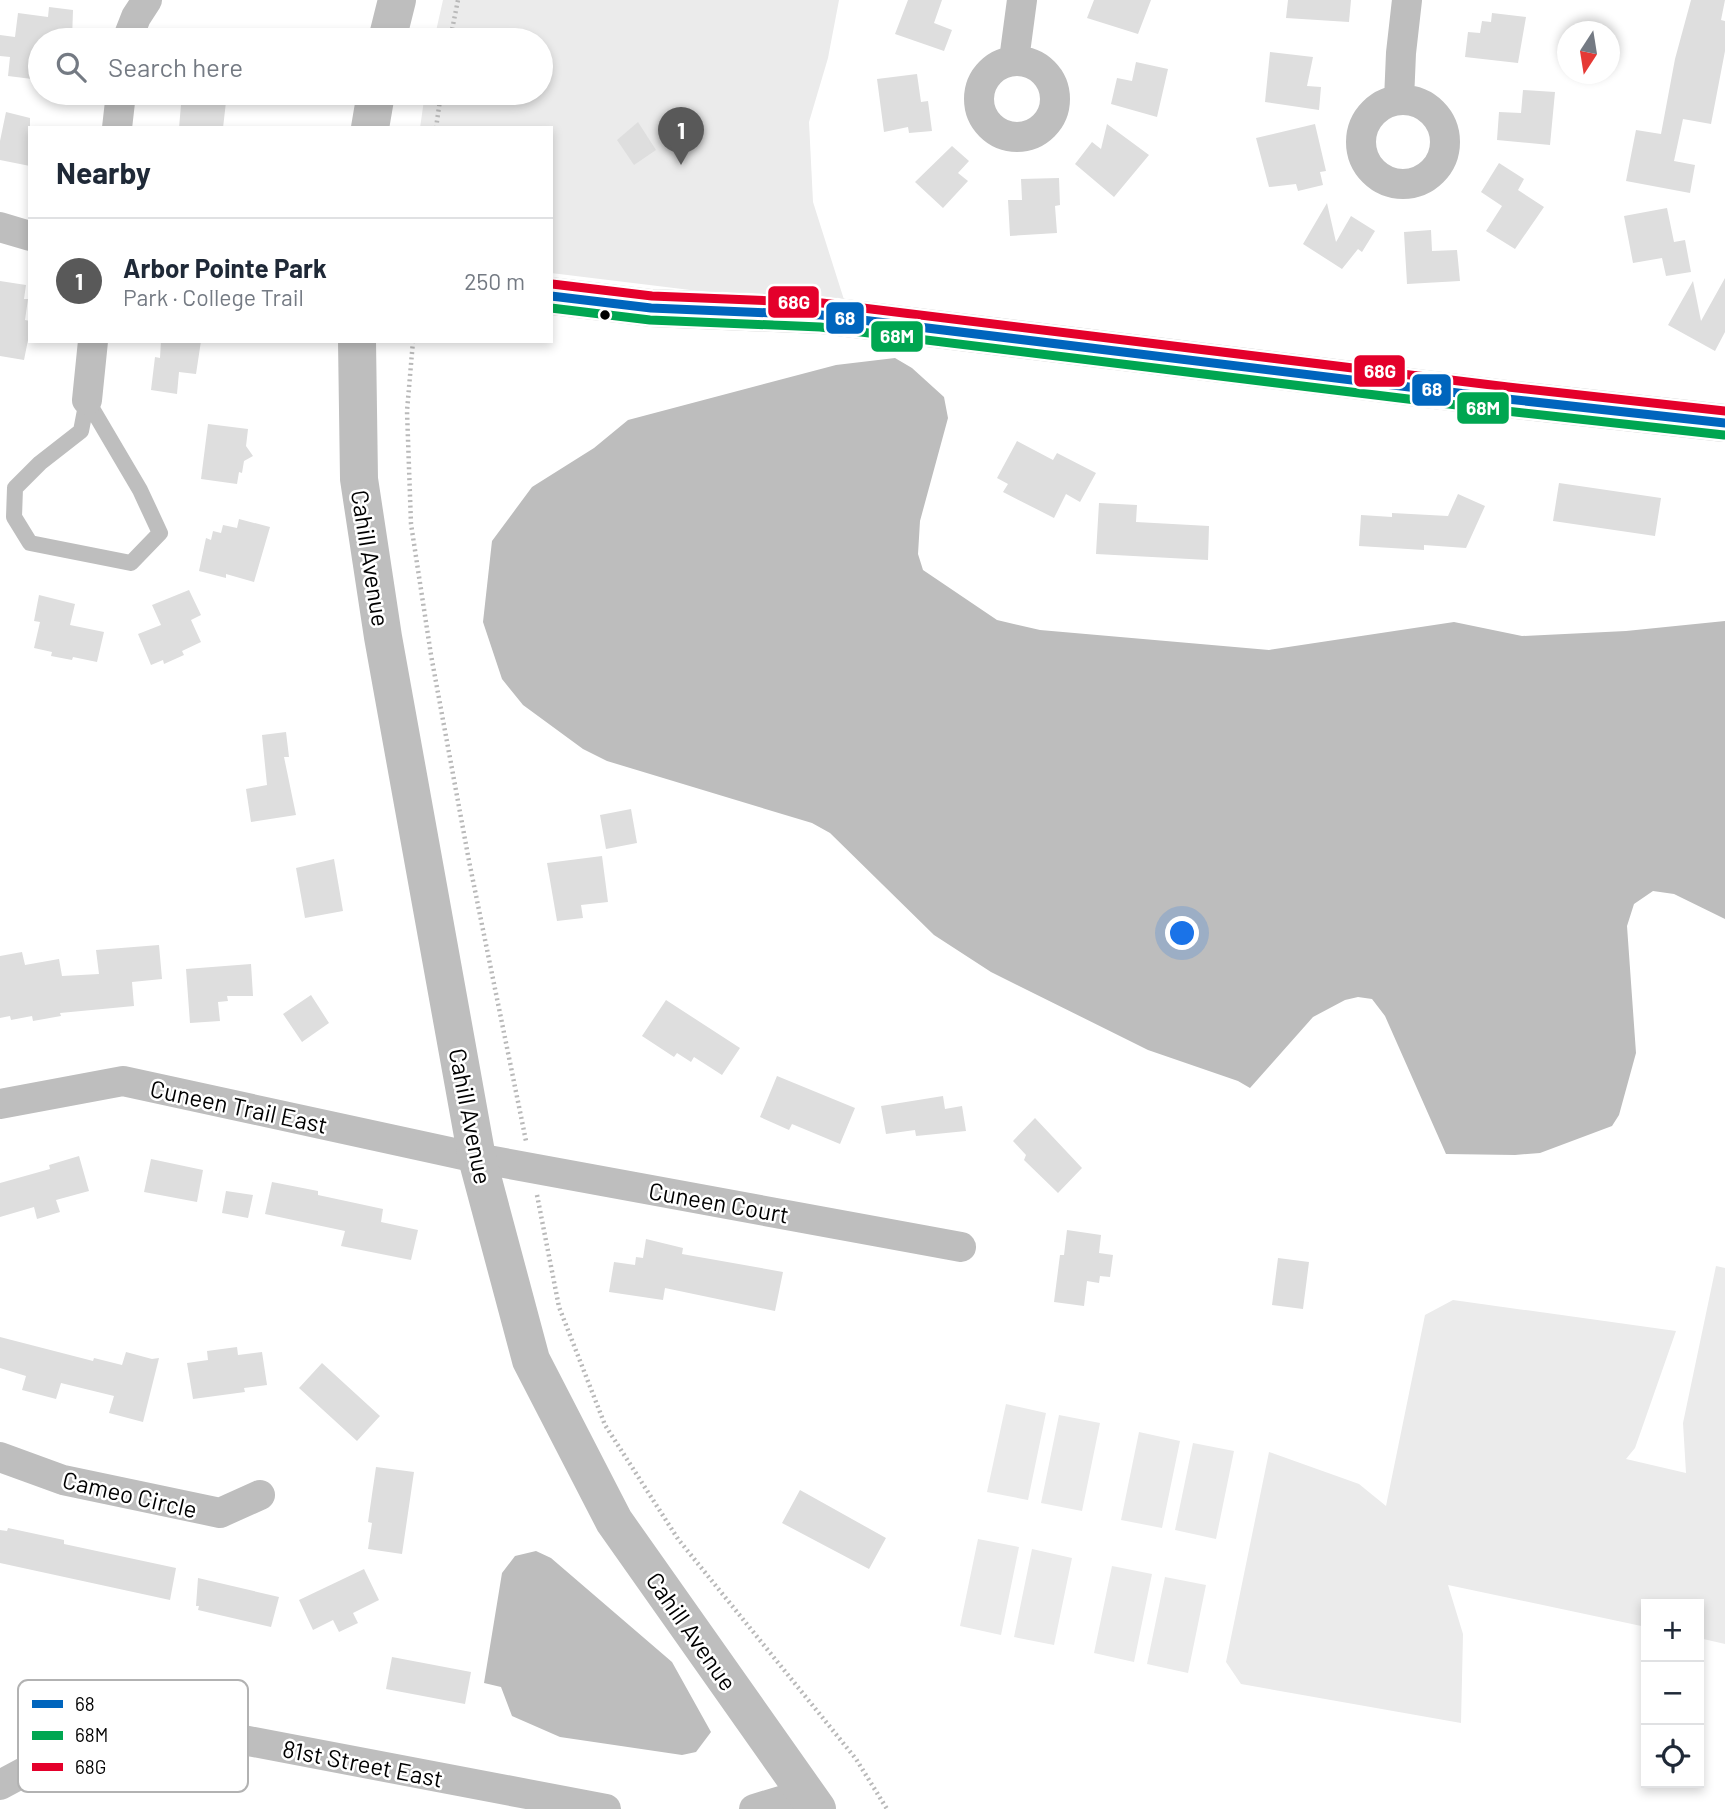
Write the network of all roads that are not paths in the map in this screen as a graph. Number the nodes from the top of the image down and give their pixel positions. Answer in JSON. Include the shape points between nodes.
{"nodes":[{"id":1,"x":147,"y":0,"type":"edge"},
{"id":2,"x":397,"y":0,"type":"edge"},
{"id":3,"x":1022,"y":0,"type":"edge"},
{"id":4,"x":1407,"y":0,"type":"edge"},
{"id":5,"x":132,"y":28,"type":"edge"},
{"id":6,"x":390,"y":28,"type":"edge"},
{"id":7,"x":1014,"y":60,"type":"dead end"},
{"id":8,"x":1399,"y":100,"type":"dead end"},
{"id":9,"x":120,"y":105,"type":"edge"},
{"id":10,"x":374,"y":105,"type":"edge"},
{"id":11,"x":117,"y":126,"type":"edge"},
{"id":12,"x":370,"y":126,"type":"edge"},
{"id":13,"x":0,"y":227,"type":"edge"},
{"id":14,"x":28,"y":235,"type":"edge"},
{"id":15,"x":553,"y":296,"type":"edge"},
{"id":16,"x":93,"y":343,"type":"edge"},
{"id":17,"x":357,"y":343,"type":"edge"},
{"id":18,"x":88,"y":400,"type":"junction"},
{"id":19,"x":1725,"y":423,"type":"edge"},
{"id":20,"x":0,"y":1104,"type":"edge"},
{"id":21,"x":477,"y":1158,"type":"junction"},
{"id":22,"x":961,"y":1247,"type":"dead end"},
{"id":23,"x":0,"y":1457,"type":"edge"},
{"id":24,"x":260,"y":1495,"type":"dead end"},
{"id":25,"x":248,"y":1741,"type":"edge"},
{"id":26,"x":18,"y":1775,"type":"edge"},
{"id":27,"x":0,"y":1785,"type":"edge"},
{"id":28,"x":812,"y":1801,"type":"edge"},
{"id":29,"x":606,"y":1809,"type":"edge"},
{"id":30,"x":754,"y":1809,"type":"edge"}],
"edges":[{"from":1,"to":5,"type":"street"},
{"from":2,"to":6,"type":"street"},
{"from":3,"to":7,"type":"street"},
{"from":4,"to":8,"type":"street"},
{"from":9,"to":11,"type":"street"},
{"from":10,"to":12,"type":"street"},
{"from":13,"to":14,"type":"street"},
{"from":15,"to":19,"type":"street","via":[[651,308],[821,315]]},
{"from":16,"to":18,"type":"street"},
{"from":17,"to":21,"type":"street","name":"Cahill Avenue","via":[[359,479]]},
{"from":18,"to":18,"type":"lane","via":[[160,533],[131,563],[30,544],[14,517],[15,488],[80,431]]},
{"from":20,"to":21,"type":"street","name":"Cuneen Trail East","via":[[123,1081]]},
{"from":21,"to":22,"type":"street","name":"Cuneen Court"},
{"from":21,"to":28,"type":"street","name":"Cahill Avenue","via":[[531,1360],[614,1521]]},
{"from":23,"to":24,"type":"street","name":"Cameo Circle","via":[[63,1480],[220,1513]]},
{"from":25,"to":29,"type":"street","name":"81st Street East"},
{"from":26,"to":27,"type":"street","name":"81st Street East"},
{"from":28,"to":30,"type":"street"}]}
